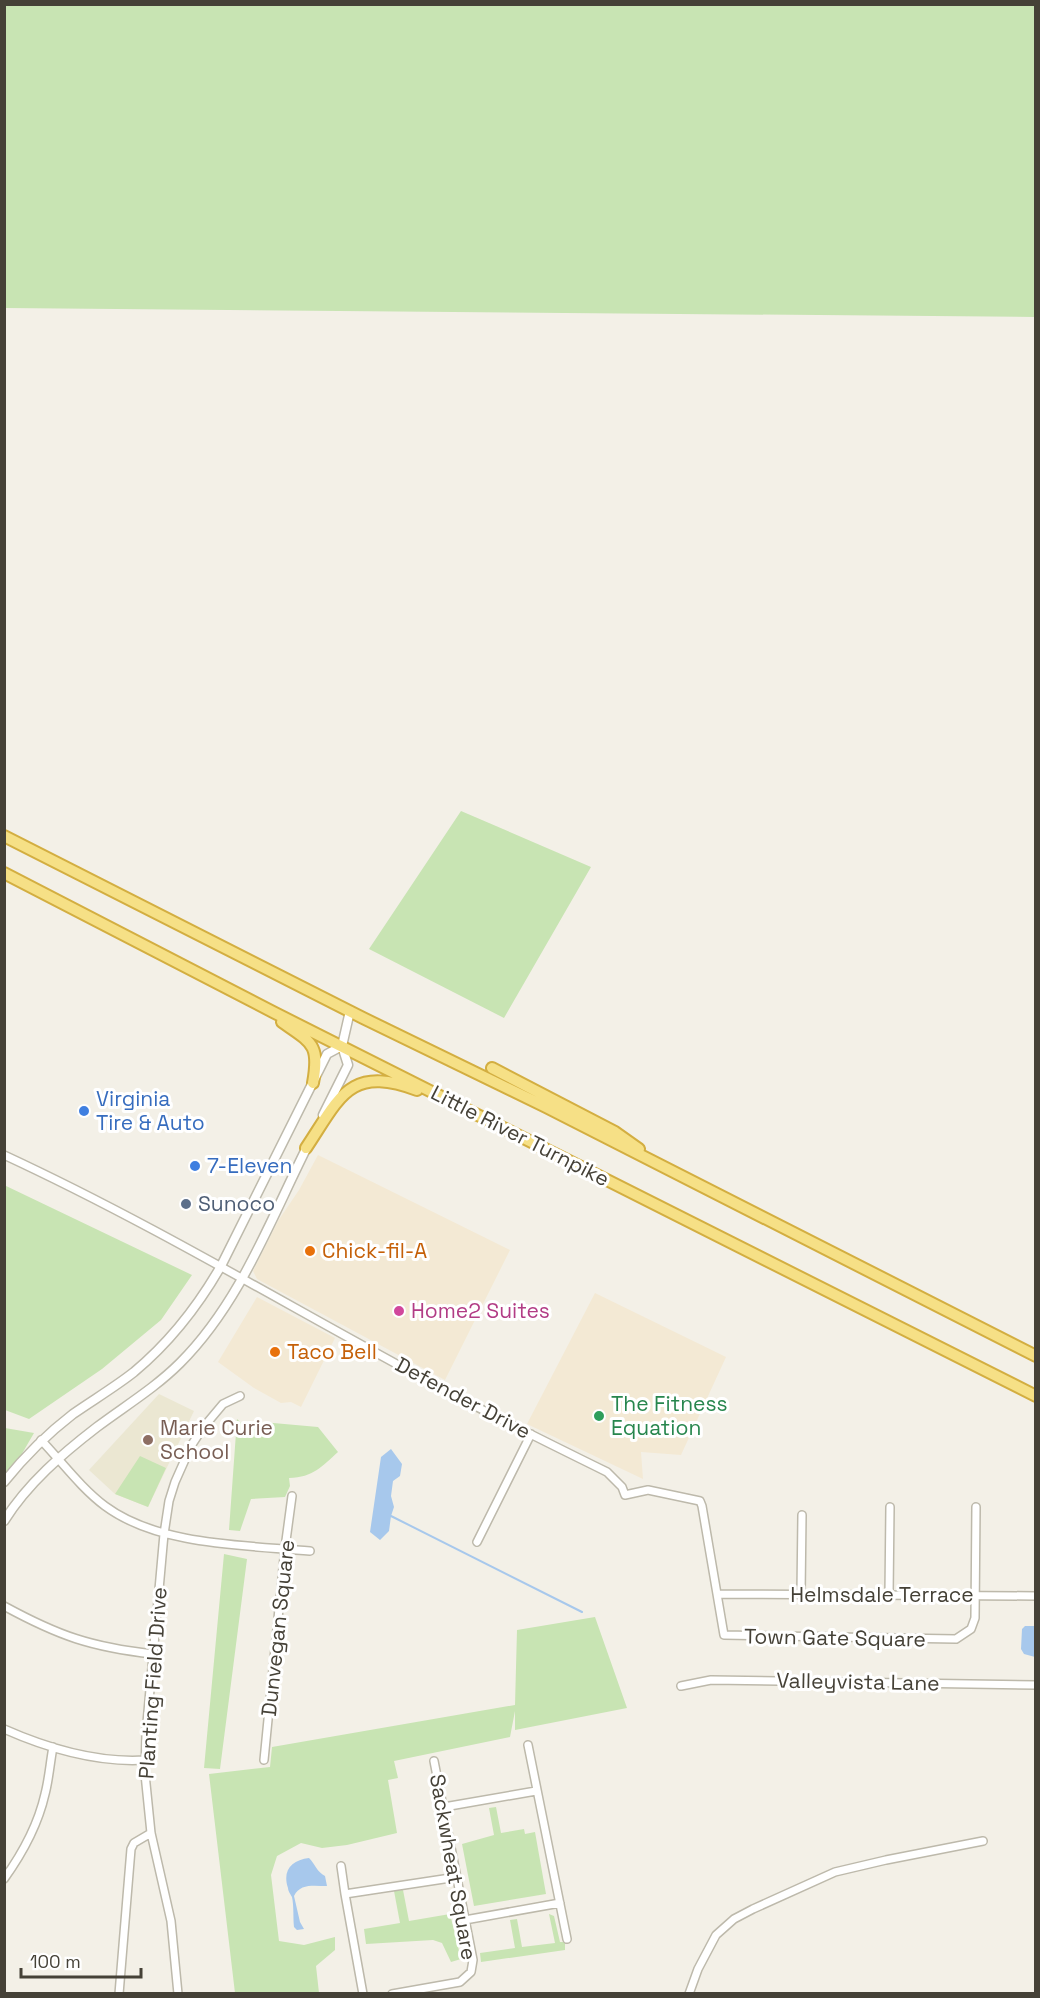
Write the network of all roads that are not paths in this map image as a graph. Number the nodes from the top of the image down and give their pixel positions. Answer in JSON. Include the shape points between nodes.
{"nodes":[{"id":1,"x":4,"y":836,"type":"edge"},
{"id":2,"x":8,"y":876,"type":"edge"},
{"id":3,"x":258,"y":1004,"type":"junction"},
{"id":4,"x":350,"y":1011,"type":"junction"},
{"id":5,"x":342,"y":1046,"type":"junction"},
{"id":6,"x":492,"y":1068,"type":"dead end"},
{"id":7,"x":313,"y":1083,"type":"junction"},
{"id":8,"x":466,"y":1108,"type":"junction"},
{"id":9,"x":306,"y":1148,"type":"junction"},
{"id":10,"x":4,"y":1155,"type":"edge"},
{"id":11,"x":655,"y":1163,"type":"junction"},
{"id":12,"x":221,"y":1266,"type":"junction"},
{"id":13,"x":243,"y":1279,"type":"junction"},
{"id":14,"x":1035,"y":1356,"type":"edge"},
{"id":15,"x":240,"y":1396,"type":"dead end"},
{"id":16,"x":1035,"y":1396,"type":"edge"},
{"id":17,"x":531,"y":1434,"type":"junction"},
{"id":18,"x":41,"y":1440,"type":"junction"},
{"id":19,"x":59,"y":1459,"type":"junction"},
{"id":20,"x":4,"y":1482,"type":"edge"},
{"id":21,"x":292,"y":1496,"type":"dead end"},
{"id":22,"x":700,"y":1502,"type":"joint"},
{"id":23,"x":890,"y":1507,"type":"dead end"},
{"id":24,"x":976,"y":1507,"type":"dead end"},
{"id":25,"x":802,"y":1515,"type":"dead end"},
{"id":26,"x":4,"y":1521,"type":"edge"},
{"id":27,"x":164,"y":1534,"type":"junction"},
{"id":28,"x":477,"y":1542,"type":"dead end"},
{"id":29,"x":285,"y":1548,"type":"junction"},
{"id":30,"x":310,"y":1551,"type":"dead end"},
{"id":31,"x":717,"y":1594,"type":"junction"},
{"id":32,"x":801,"y":1594,"type":"junction"},
{"id":33,"x":889,"y":1595,"type":"junction"},
{"id":34,"x":976,"y":1595,"type":"junction"},
{"id":35,"x":1035,"y":1596,"type":"edge"},
{"id":36,"x":7,"y":1607,"type":"edge"},
{"id":37,"x":4,"y":1616,"type":"edge"},
{"id":38,"x":153,"y":1654,"type":"junction"},
{"id":39,"x":1035,"y":1685,"type":"edge"},
{"id":40,"x":681,"y":1686,"type":"dead end"},
{"id":41,"x":4,"y":1729,"type":"edge"},
{"id":42,"x":528,"y":1745,"type":"dead end"},
{"id":43,"x":53,"y":1747,"type":"junction"},
{"id":44,"x":145,"y":1760,"type":"junction"},
{"id":45,"x":264,"y":1760,"type":"dead end"},
{"id":46,"x":434,"y":1761,"type":"dead end"},
{"id":47,"x":536,"y":1791,"type":"junction"},
{"id":48,"x":444,"y":1807,"type":"junction"},
{"id":49,"x":151,"y":1833,"type":"junction"},
{"id":50,"x":983,"y":1840,"type":"dead end"},
{"id":51,"x":341,"y":1866,"type":"dead end"},
{"id":52,"x":457,"y":1877,"type":"junction"},
{"id":53,"x":4,"y":1879,"type":"edge"},
{"id":54,"x":345,"y":1894,"type":"junction"},
{"id":55,"x":560,"y":1903,"type":"junction"},
{"id":56,"x":465,"y":1920,"type":"junction"},
{"id":57,"x":567,"y":1939,"type":"dead end"},
{"id":58,"x":409,"y":1992,"type":"edge"},
{"id":59,"x":119,"y":1994,"type":"edge"},
{"id":60,"x":178,"y":1994,"type":"edge"},
{"id":61,"x":363,"y":1994,"type":"edge"},
{"id":62,"x":392,"y":1994,"type":"edge"},
{"id":63,"x":690,"y":1994,"type":"edge"}],
"edges":[{"from":1,"to":4,"type":"highway","name":"Little River Turnpike"},
{"from":2,"to":3,"type":"highway","name":"Little River Turnpike"},
{"from":3,"to":5,"type":"highway","name":"Little River Turnpike"},
{"from":3,"to":7,"type":"highway","via":[[312,1045],[316,1059]]},
{"from":4,"to":5,"type":"street"},
{"from":4,"to":11,"type":"highway","name":"Little River Turnpike"},
{"from":5,"to":7,"type":"street","via":[[327,1054]]},
{"from":5,"to":8,"type":"highway","name":"Little River Turnpike"},
{"from":5,"to":9,"type":"street","via":[[348,1065]]},
{"from":6,"to":11,"type":"highway","via":[[615,1132]]},
{"from":7,"to":12,"type":"street"},
{"from":8,"to":9,"type":"highway","via":[[395,1082],[368,1082],[340,1098]]},
{"from":8,"to":16,"type":"highway","name":"Little River Turnpike"},
{"from":9,"to":13,"type":"street"},
{"from":10,"to":12,"type":"street","name":"Defender Drive"},
{"from":11,"to":14,"type":"highway","name":"Little River Turnpike"},
{"from":12,"to":13,"type":"street","name":"Defender Drive"},
{"from":12,"to":18,"type":"street","via":[[204,1296],[153,1355]]},
{"from":13,"to":17,"type":"street","name":"Defender Drive"},
{"from":13,"to":19,"type":"street","via":[[181,1362]]},
{"from":15,"to":27,"type":"street","name":"Planting Field Drive","via":[[223,1404],[191,1446],[169,1501]]},
{"from":17,"to":22,"type":"street","name":"Defender Drive","via":[[607,1472],[625,1495],[648,1490]]},
{"from":17,"to":28,"type":"street"},
{"from":18,"to":19,"type":"street"},
{"from":18,"to":20,"type":"street"},
{"from":19,"to":26,"type":"street","via":[[41,1473]]},
{"from":19,"to":27,"type":"street","via":[[106,1507],[134,1524]]},
{"from":21,"to":29,"type":"street","name":"Dunvegan Square"},
{"from":22,"to":31,"type":"street","name":"Town Gate Square"},
{"from":23,"to":33,"type":"street"},
{"from":24,"to":34,"type":"street"},
{"from":25,"to":32,"type":"street"},
{"from":27,"to":29,"type":"street"},
{"from":27,"to":38,"type":"street","name":"Planting Field Drive"},
{"from":29,"to":30,"type":"street"},
{"from":29,"to":45,"type":"street","name":"Dunvegan Square"},
{"from":31,"to":32,"type":"street","name":"Helmsdale Terrace"},
{"from":31,"to":34,"type":"street","name":"Town Gate Square","via":[[724,1635],[949,1640],[971,1629]]},
{"from":32,"to":33,"type":"street","name":"Helmsdale Terrace"},
{"from":33,"to":34,"type":"street","name":"Helmsdale Terrace"},
{"from":34,"to":35,"type":"street","name":"Helmsdale Terrace"},
{"from":36,"to":37,"type":"street"},
{"from":36,"to":38,"type":"street","via":[[73,1639]]},
{"from":38,"to":44,"type":"street","name":"Planting Field Drive"},
{"from":39,"to":40,"type":"street","name":"Valleyvista Lane","via":[[711,1680]]},
{"from":41,"to":43,"type":"street"},
{"from":42,"to":47,"type":"street"},
{"from":43,"to":44,"type":"street","via":[[103,1758]]},
{"from":43,"to":53,"type":"street","via":[[37,1820]]},
{"from":44,"to":49,"type":"street","name":"Planting Field Drive"},
{"from":46,"to":48,"type":"street","name":"Sackwheat Square"},
{"from":47,"to":48,"type":"street"},
{"from":47,"to":55,"type":"street"},
{"from":48,"to":52,"type":"street","name":"Sackwheat Square"},
{"from":49,"to":59,"type":"street","via":[[131,1849]]},
{"from":49,"to":60,"type":"street","name":"Planting Field Drive","via":[[171,1922]]},
{"from":50,"to":63,"type":"street","via":[[835,1872],[753,1909],[716,1935]]},
{"from":51,"to":54,"type":"street"},
{"from":52,"to":54,"type":"street"},
{"from":52,"to":56,"type":"street","name":"Sackwheat Square"},
{"from":54,"to":61,"type":"street"},
{"from":55,"to":56,"type":"street"},
{"from":55,"to":57,"type":"street"},
{"from":56,"to":58,"type":"street","name":"Sackwheat Square","via":[[473,1960],[471,1972],[460,1982]]},
{"from":58,"to":62,"type":"street"}]}
